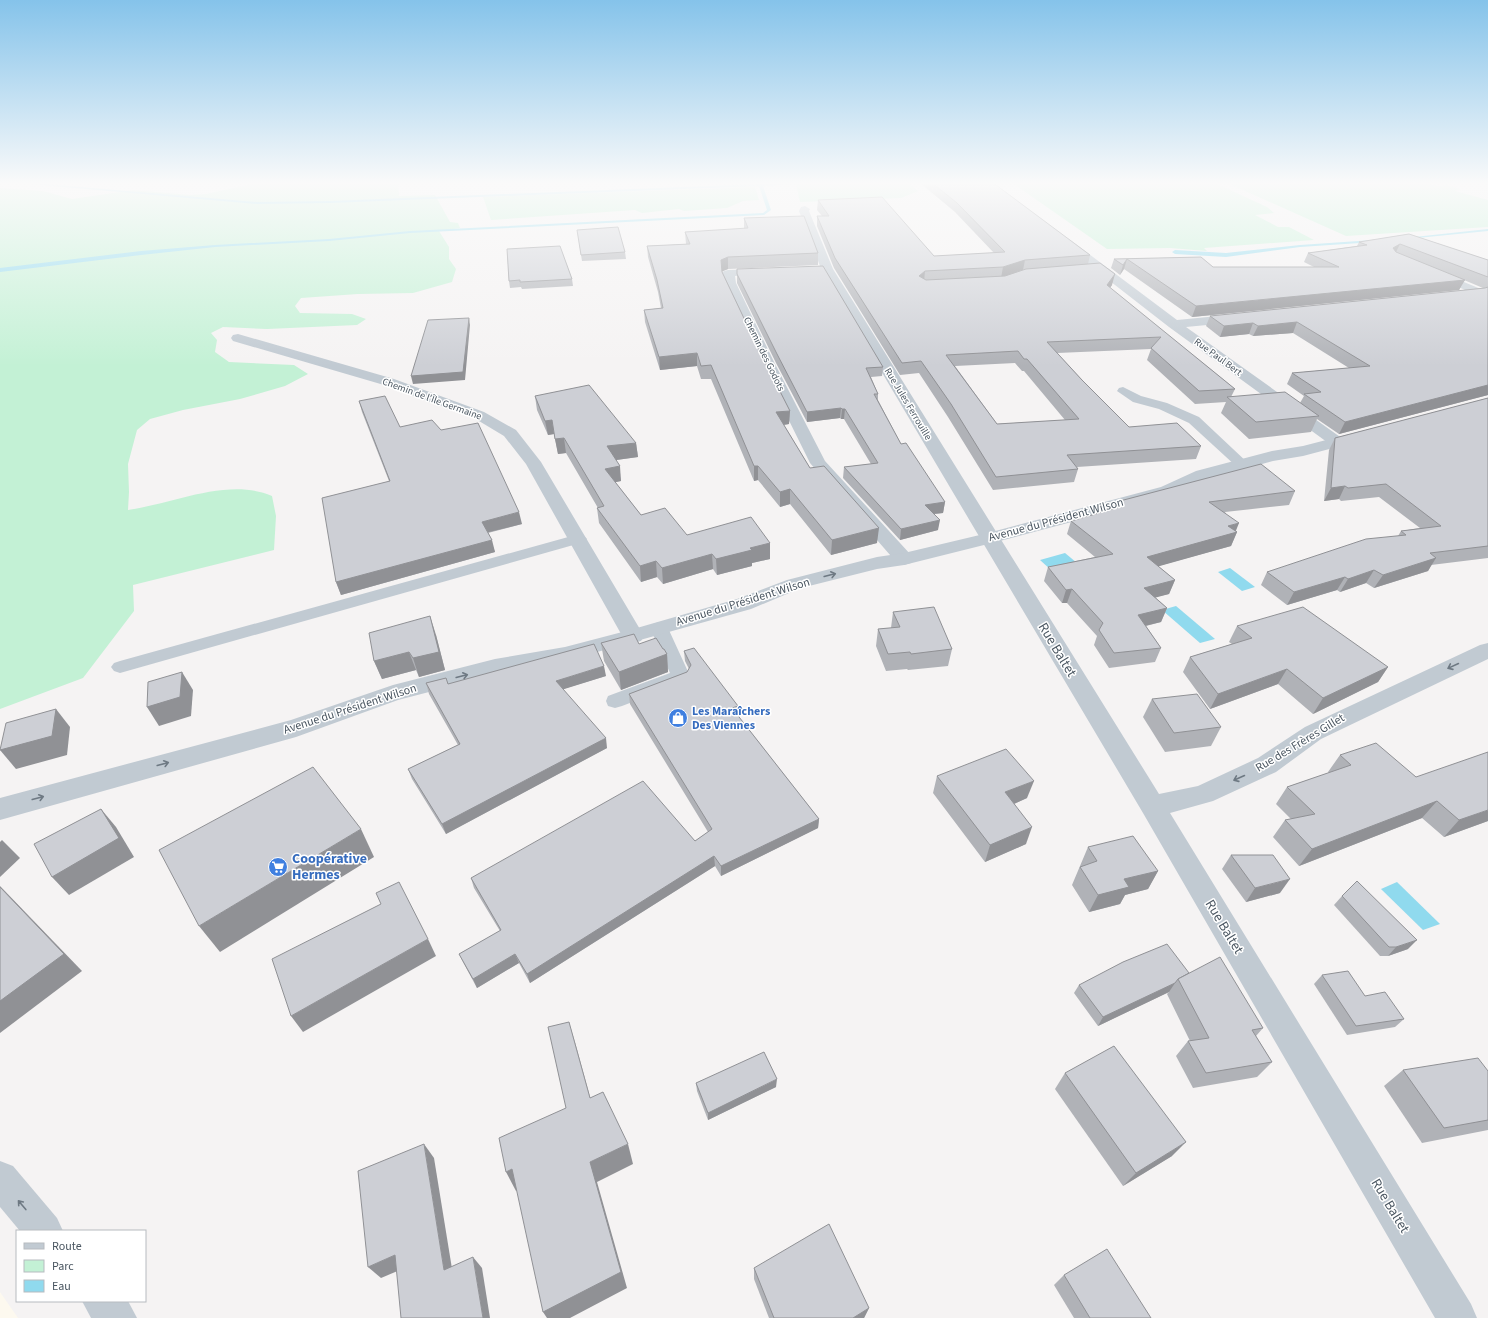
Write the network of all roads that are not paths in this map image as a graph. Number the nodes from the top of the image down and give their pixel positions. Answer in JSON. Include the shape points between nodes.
{"nodes":[{"id":1,"x":817,"y":244,"type":"edge"},
{"id":2,"x":1068,"y":244,"type":"edge"},
{"id":3,"x":827,"y":269,"type":"junction"},
{"id":4,"x":1102,"y":269,"type":"junction"},
{"id":5,"x":1424,"y":269,"type":"edge"},
{"id":6,"x":1086,"y":270,"type":"edge"},
{"id":7,"x":781,"y":271,"type":"edge"},
{"id":8,"x":796,"y":271,"type":"edge"},
{"id":9,"x":1484,"y":294,"type":"edge"},
{"id":10,"x":1456,"y":295,"type":"edge"},
{"id":11,"x":1252,"y":316,"type":"edge"},
{"id":12,"x":1174,"y":324,"type":"junction"},
{"id":13,"x":238,"y":338,"type":"dead end"},
{"id":14,"x":1123,"y":391,"type":"dead end"},
{"id":15,"x":1382,"y":430,"type":"edge"},
{"id":16,"x":1337,"y":442,"type":"junction"},
{"id":17,"x":1242,"y":464,"type":"junction"},
{"id":18,"x":989,"y":538,"type":"junction"},
{"id":19,"x":579,"y":539,"type":"junction"},
{"id":20,"x":904,"y":559,"type":"junction"},
{"id":21,"x":659,"y":628,"type":"junction"},
{"id":22,"x":633,"y":636,"type":"junction"},
{"id":23,"x":1488,"y":650,"type":"edge"},
{"id":24,"x":120,"y":668,"type":"dead end"},
{"id":25,"x":615,"y":701,"type":"dead end"},
{"id":26,"x":1152,"y":806,"type":"junction"},
{"id":27,"x":0,"y":809,"type":"edge"},
{"id":28,"x":0,"y":1179,"type":"edge"},
{"id":29,"x":43,"y":1230,"type":"edge"},
{"id":30,"x":103,"y":1302,"type":"edge"},
{"id":31,"x":117,"y":1318,"type":"edge"},
{"id":32,"x":1457,"y":1318,"type":"edge"}],
"edges":[{"from":1,"to":3,"type":"street"},
{"from":2,"to":4,"type":"street","name":"Rue Paul Bert"},
{"from":3,"to":8,"type":"street"},
{"from":3,"to":18,"type":"street","name":"Rue Jules Ferrouille"},
{"from":4,"to":6,"type":"lane"},
{"from":4,"to":12,"type":"street","name":"Rue Paul Bert"},
{"from":5,"to":9,"type":"street"},
{"from":7,"to":20,"type":"street","name":"Chemin des Godots","via":[[728,273],[730,283],[768,364],[818,464]]},
{"from":9,"to":10,"type":"street"},
{"from":11,"to":12,"type":"street"},
{"from":12,"to":16,"type":"street","name":"Rue Paul Bert"},
{"from":13,"to":19,"type":"street","name":"Chemin de l'Île Germaine","via":[[389,382],[479,415],[510,433],[533,462]]},
{"from":14,"to":17,"type":"lane","via":[[1137,399],[1163,406],[1194,420]]},
{"from":15,"to":16,"type":"street","name":"Avenue du Président Wilson"},
{"from":16,"to":17,"type":"street","name":"Avenue du Président Wilson"},
{"from":17,"to":18,"type":"street","name":"Avenue du Président Wilson","via":[[1202,475],[1167,491]]},
{"from":18,"to":20,"type":"street","name":"Avenue du Président Wilson"},
{"from":18,"to":26,"type":"street","name":"Rue Baltet"},
{"from":19,"to":22,"type":"street","name":"Chemin de l'Île Germaine"},
{"from":19,"to":24,"type":"lane"},
{"from":21,"to":20,"type":"street","name":"Avenue du Président Wilson","one_way":true,"via":[[744,604],[794,584]]},
{"from":21,"to":22,"type":"street","name":"Avenue du Président Wilson"},
{"from":21,"to":25,"type":"lane","via":[[681,676]]},
{"from":27,"to":22,"type":"street","name":"Avenue du Président Wilson","one_way":true,"via":[[296,728],[393,693]]},
{"from":23,"to":26,"type":"street","name":"Rue des Frères Gillet","one_way":true,"via":[[1319,730],[1267,765],[1204,794]]},
{"from":26,"to":32,"type":"street","name":"Rue Baltet"},
{"from":29,"to":28,"type":"street","one_way":true},
{"from":30,"to":31,"type":"street"}]}
